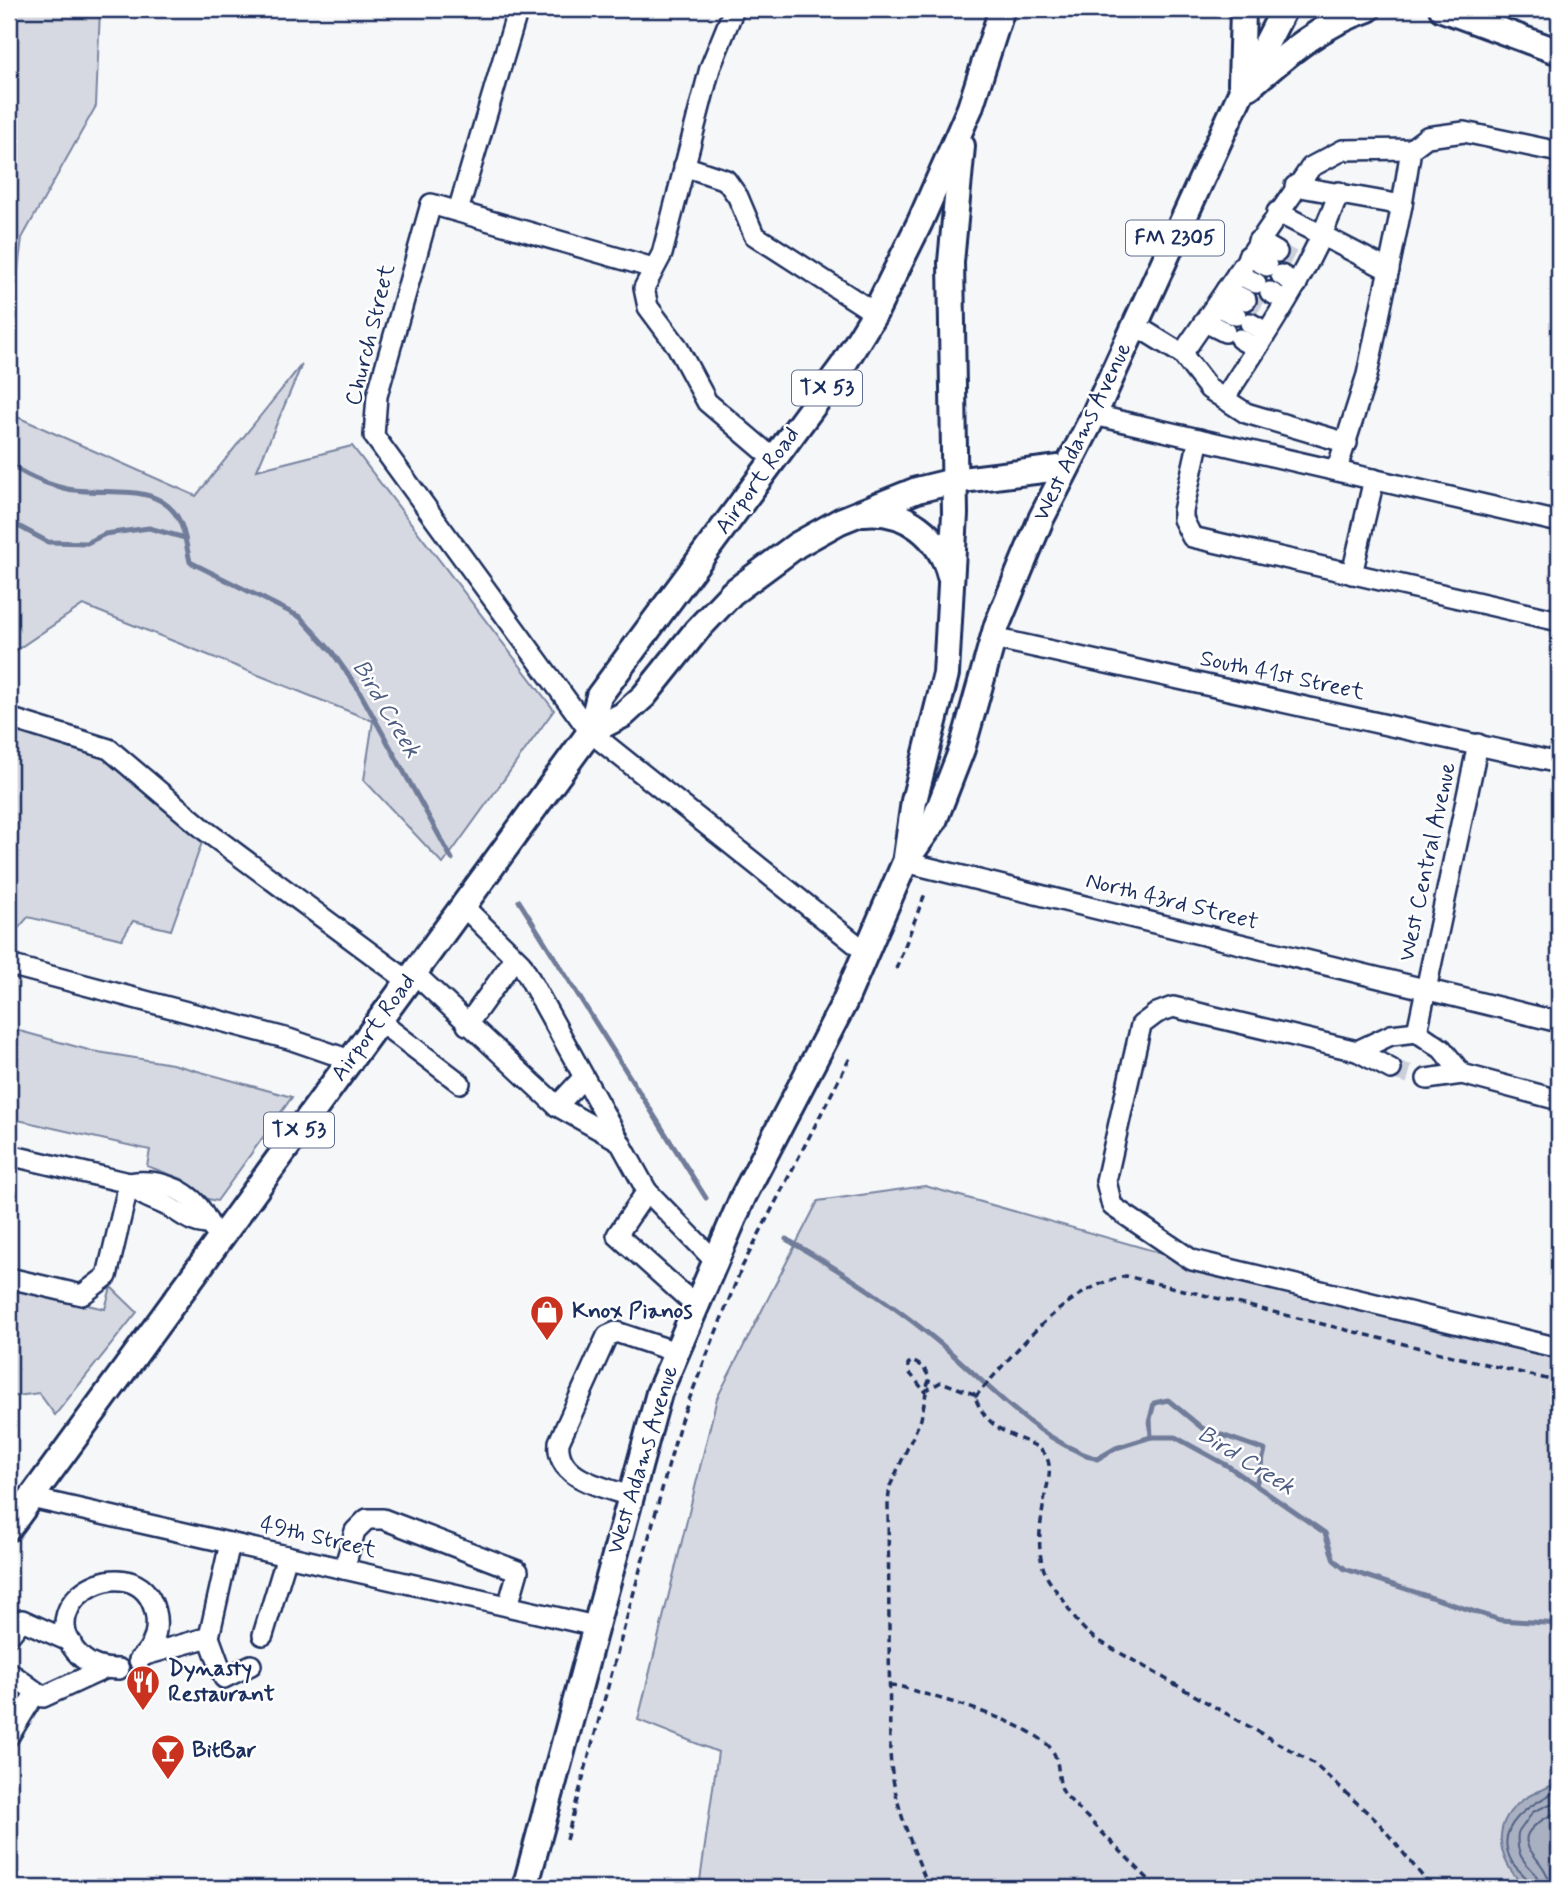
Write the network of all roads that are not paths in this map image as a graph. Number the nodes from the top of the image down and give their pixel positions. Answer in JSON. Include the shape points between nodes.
{"nodes":[{"id":1,"x":518,"y":9,"type":"edge"},
{"id":2,"x":734,"y":9,"type":"edge"},
{"id":3,"x":1002,"y":9,"type":"edge"},
{"id":4,"x":1243,"y":9,"type":"edge"},
{"id":5,"x":1284,"y":9,"type":"edge"},
{"id":6,"x":1368,"y":9,"type":"edge"},
{"id":7,"x":1442,"y":9,"type":"edge"},
{"id":8,"x":1559,"y":52,"type":"edge"},
{"id":9,"x":1240,"y":95,"type":"junction"},
{"id":10,"x":970,"y":108,"type":"junction"},
{"id":11,"x":1411,"y":149,"type":"junction"},
{"id":12,"x":1559,"y":152,"type":"edge"},
{"id":13,"x":684,"y":166,"type":"junction"},
{"id":14,"x":1295,"y":186,"type":"junction"},
{"id":15,"x":1339,"y":192,"type":"junction"},
{"id":16,"x":1402,"y":205,"type":"junction"},
{"id":17,"x":458,"y":212,"type":"junction"},
{"id":18,"x":1278,"y":212,"type":"junction"},
{"id":19,"x":1324,"y":236,"type":"junction"},
{"id":20,"x":1253,"y":249,"type":"junction"},
{"id":21,"x":658,"y":261,"type":"junction"},
{"id":22,"x":1287,"y":267,"type":"junction"},
{"id":23,"x":1389,"y":270,"type":"junction"},
{"id":24,"x":1221,"y":298,"type":"junction"},
{"id":25,"x":875,"y":313,"type":"junction"},
{"id":26,"x":1256,"y":316,"type":"junction"},
{"id":27,"x":1135,"y":325,"type":"junction"},
{"id":28,"x":1182,"y":354,"type":"junction"},
{"id":29,"x":1224,"y":399,"type":"junction"},
{"id":30,"x":1094,"y":415,"type":"junction"},
{"id":31,"x":1199,"y":439,"type":"junction"},
{"id":32,"x":1347,"y":443,"type":"junction"},
{"id":33,"x":774,"y":459,"type":"junction"},
{"id":34,"x":1067,"y":467,"type":"junction"},
{"id":35,"x":1337,"y":469,"type":"junction"},
{"id":36,"x":1374,"y":479,"type":"junction"},
{"id":37,"x":954,"y":481,"type":"junction"},
{"id":38,"x":856,"y":514,"type":"junction"},
{"id":39,"x":1559,"y":522,"type":"edge"},
{"id":40,"x":1352,"y":574,"type":"junction"},
{"id":41,"x":951,"y":588,"type":"junction"},
{"id":42,"x":1559,"y":621,"type":"edge"},
{"id":43,"x":993,"y":638,"type":"junction"},
{"id":44,"x":9,"y":719,"type":"edge"},
{"id":45,"x":590,"y":732,"type":"junction"},
{"id":46,"x":1478,"y":744,"type":"junction"},
{"id":47,"x":1559,"y":763,"type":"edge"},
{"id":48,"x":905,"y":862,"type":"junction"},
{"id":49,"x":463,"y":906,"type":"junction"},
{"id":50,"x":867,"y":953,"type":"junction"},
{"id":51,"x":515,"y":958,"type":"junction"},
{"id":52,"x":13,"y":966,"type":"dead end"},
{"id":53,"x":411,"y":977,"type":"junction"},
{"id":54,"x":1427,"y":990,"type":"junction"},
{"id":55,"x":379,"y":1021,"type":"junction"},
{"id":56,"x":1559,"y":1022,"type":"edge"},
{"id":57,"x":467,"y":1025,"type":"junction"},
{"id":58,"x":1417,"y":1032,"type":"junction"},
{"id":59,"x":1357,"y":1051,"type":"junction"},
{"id":60,"x":351,"y":1060,"type":"junction"},
{"id":61,"x":1391,"y":1069,"type":"tunnel mouth"},
{"id":62,"x":1462,"y":1074,"type":"junction"},
{"id":63,"x":583,"y":1078,"type":"junction"},
{"id":64,"x":1427,"y":1079,"type":"tunnel mouth"},
{"id":65,"x":460,"y":1083,"type":"dead end"},
{"id":66,"x":1559,"y":1100,"type":"edge"},
{"id":67,"x":557,"y":1106,"type":"junction"},
{"id":68,"x":617,"y":1139,"type":"junction"},
{"id":69,"x":9,"y":1155,"type":"edge"},
{"id":70,"x":129,"y":1183,"type":"junction"},
{"id":71,"x":647,"y":1191,"type":"junction"},
{"id":72,"x":213,"y":1231,"type":"junction"},
{"id":73,"x":714,"y":1260,"type":"junction"},
{"id":74,"x":9,"y":1278,"type":"edge"},
{"id":75,"x":695,"y":1305,"type":"junction"},
{"id":76,"x":1559,"y":1348,"type":"edge"},
{"id":77,"x":676,"y":1352,"type":"junction"},
{"id":78,"x":631,"y":1496,"type":"junction"},
{"id":79,"x":31,"y":1498,"type":"junction"},
{"id":80,"x":9,"y":1528,"type":"edge"},
{"id":81,"x":230,"y":1543,"type":"junction"},
{"id":82,"x":287,"y":1556,"type":"junction"},
{"id":83,"x":344,"y":1569,"type":"junction"},
{"id":84,"x":508,"y":1606,"type":"junction"},
{"id":85,"x":595,"y":1626,"type":"junction"},
{"id":86,"x":264,"y":1635,"type":"dead end"},
{"id":87,"x":9,"y":1636,"type":"edge"},
{"id":88,"x":209,"y":1637,"type":"junction"},
{"id":89,"x":71,"y":1642,"type":"junction"},
{"id":90,"x":251,"y":1665,"type":"dead end"},
{"id":91,"x":9,"y":1672,"type":"edge"},
{"id":92,"x":36,"y":1692,"type":"junction"},
{"id":93,"x":9,"y":1737,"type":"edge"},
{"id":94,"x":525,"y":1888,"type":"edge"}],
"edges":[{"from":1,"to":17,"type":"street"},
{"from":2,"to":13,"type":"street","via":[[710,68]]},
{"from":3,"to":10,"type":"main road","name":"Airport Road","number":"TX 53"},
{"from":4,"to":9,"type":"main road"},
{"from":5,"to":9,"type":"main road","name":"West Adams Avenue","number":"FM 2305"},
{"from":6,"to":9,"type":"main road","via":[[1336,20]]},
{"from":7,"to":8,"type":"main road"},
{"from":9,"to":27,"type":"main road","name":"West Adams Avenue","number":"FM 2305"},
{"from":10,"to":25,"type":"main road","name":"Airport Road","number":"TX 53"},
{"from":10,"to":37,"type":"main road","name":"Airport Road","number":"TX 53","via":[[955,198],[951,262]]},
{"from":11,"to":12,"type":"street","via":[[1427,137],[1464,132]]},
{"from":11,"to":14,"type":"street","via":[[1343,149],[1311,167]]},
{"from":11,"to":16,"type":"street"},
{"from":13,"to":21,"type":"street"},
{"from":13,"to":25,"type":"street","via":[[726,180],[754,235]]},
{"from":14,"to":15,"type":"street"},
{"from":14,"to":18,"type":"street"},
{"from":15,"to":16,"type":"street"},
{"from":15,"to":19,"type":"street"},
{"from":16,"to":23,"type":"street"},
{"from":17,"to":21,"type":"street"},
{"from":17,"to":45,"type":"street","name":"Church Street","via":[[431,204],[425,217],[377,396],[374,436]]},
{"from":18,"to":19,"type":"street"},
{"from":18,"to":20,"type":"street"},
{"from":19,"to":22,"type":"street"},
{"from":19,"to":23,"type":"street"},
{"from":20,"to":22,"type":"street"},
{"from":20,"to":24,"type":"street"},
{"from":21,"to":33,"type":"street","via":[[644,288],[648,307],[677,346],[707,402]]},
{"from":22,"to":26,"type":"street"},
{"from":23,"to":32,"type":"street"},
{"from":24,"to":26,"type":"street"},
{"from":24,"to":26,"type":"street"},
{"from":24,"to":28,"type":"street"},
{"from":25,"to":33,"type":"main road","name":"Airport Road","number":"TX 53","via":[[842,367]]},
{"from":26,"to":29,"type":"street"},
{"from":27,"to":28,"type":"street"},
{"from":27,"to":30,"type":"main road","name":"West Adams Avenue","number":"FM 2305"},
{"from":28,"to":29,"type":"street","via":[[1209,389]]},
{"from":29,"to":32,"type":"street","via":[[1246,413]]},
{"from":30,"to":31,"type":"street"},
{"from":30,"to":34,"type":"main road","name":"West Adams Avenue","number":"FM 2305"},
{"from":31,"to":35,"type":"street"},
{"from":31,"to":40,"type":"street","via":[[1183,511],[1192,537]]},
{"from":32,"to":35,"type":"street"},
{"from":33,"to":45,"type":"main road","name":"Airport Road","number":"TX 53","via":[[598,696]]},
{"from":34,"to":37,"type":"main road","name":"Airport Road","number":"TX 53"},
{"from":34,"to":43,"type":"main road","name":"West Adams Avenue","number":"FM 2305"},
{"from":35,"to":36,"type":"street"},
{"from":36,"to":39,"type":"street"},
{"from":36,"to":40,"type":"street"},
{"from":37,"to":38,"type":"main road","name":"Airport Road","number":"TX 53"},
{"from":37,"to":41,"type":"main road","name":"West Adams Avenue","number":"FM 2305"},
{"from":38,"to":41,"type":"main road","via":[[894,515],[918,527],[938,547]]},
{"from":38,"to":45,"type":"main road","name":"Airport Road","number":"TX 53","via":[[797,545],[732,593],[644,696],[623,715]]},
{"from":40,"to":42,"type":"street"},
{"from":41,"to":48,"type":"main road","name":"West Adams Avenue","number":"FM 2305","via":[[946,674],[914,801]]},
{"from":43,"to":46,"type":"street","name":"South 41st Street"},
{"from":43,"to":48,"type":"main road","name":"West Adams Avenue","number":"FM 2305","via":[[949,785],[934,821]]},
{"from":44,"to":53,"type":"street","via":[[109,749],[206,831]]},
{"from":45,"to":49,"type":"main road","name":"Airport Road","number":"TX 53"},
{"from":45,"to":50,"type":"street"},
{"from":46,"to":47,"type":"street","name":"South 41st Street"},
{"from":46,"to":54,"type":"street","name":"West Central Avenue"},
{"from":48,"to":50,"type":"main road","name":"West Adams Avenue","number":"FM 2305"},
{"from":48,"to":54,"type":"street","name":"North 43rd Street"},
{"from":49,"to":51,"type":"street"},
{"from":49,"to":53,"type":"main road","name":"Airport Road","number":"TX 53"},
{"from":50,"to":73,"type":"main road","name":"West Adams Avenue","number":"FM 2305"},
{"from":51,"to":57,"type":"street"},
{"from":51,"to":63,"type":"street"},
{"from":52,"to":60,"type":"street","via":[[289,1039]]},
{"from":53,"to":55,"type":"main road","name":"Airport Road","number":"TX 53"},
{"from":53,"to":57,"type":"street"},
{"from":54,"to":56,"type":"street","name":"North 43rd Street"},
{"from":54,"to":58,"type":"street","name":"West Central Avenue"},
{"from":55,"to":60,"type":"main road","name":"Airport Road","number":"TX 53"},
{"from":55,"to":65,"type":"street"},
{"from":57,"to":67,"type":"street"},
{"from":58,"to":59,"type":"street","via":[[1391,1035]]},
{"from":58,"to":62,"type":"street","via":[[1442,1049]]},
{"from":59,"to":61,"type":"street"},
{"from":59,"to":76,"type":"street","via":[[1173,1007],[1157,1013],[1141,1025],[1106,1181],[1112,1206],[1192,1261]]},
{"from":60,"to":72,"type":"main road","name":"Airport Road","number":"TX 53"},
{"from":62,"to":64,"type":"street"},
{"from":62,"to":66,"type":"street"},
{"from":63,"to":67,"type":"street"},
{"from":63,"to":68,"type":"street"},
{"from":67,"to":68,"type":"street"},
{"from":68,"to":71,"type":"street"},
{"from":69,"to":70,"type":"street"},
{"from":70,"to":72,"type":"street","via":[[146,1180],[178,1190],[199,1207]]},
{"from":70,"to":74,"type":"street","via":[[107,1276],[82,1295]]},
{"from":71,"to":73,"type":"street"},
{"from":71,"to":75,"type":"street","via":[[617,1235]]},
{"from":72,"to":79,"type":"main road","name":"Airport Road","number":"TX 53"},
{"from":73,"to":75,"type":"main road","name":"West Adams Avenue","number":"FM 2305"},
{"from":75,"to":77,"type":"main road","name":"West Adams Avenue","number":"FM 2305"},
{"from":77,"to":78,"type":"main road","name":"West Adams Avenue","number":"FM 2305","via":[[659,1393]]},
{"from":77,"to":78,"type":"street","via":[[616,1332],[607,1336],[559,1442],[561,1462],[572,1474]]},
{"from":78,"to":85,"type":"main road","name":"West Adams Avenue","number":"FM 2305"},
{"from":79,"to":80,"type":"main road","name":"Airport Road","number":"TX 53"},
{"from":79,"to":81,"type":"street","name":"49th Street"},
{"from":81,"to":82,"type":"street","name":"49th Street"},
{"from":81,"to":88,"type":"street"},
{"from":82,"to":83,"type":"street","name":"49th Street"},
{"from":82,"to":86,"type":"street"},
{"from":83,"to":84,"type":"street","name":"49th Street"},
{"from":83,"to":84,"type":"street","via":[[355,1531],[367,1520],[383,1519],[518,1571]]},
{"from":84,"to":85,"type":"street","name":"49th Street"},
{"from":85,"to":94,"type":"main road","name":"West Adams Avenue","number":"FM 2305"},
{"from":87,"to":89,"type":"street","via":[[22,1620]]},
{"from":88,"to":89,"type":"street","via":[[142,1657],[157,1628],[155,1613],[150,1600],[127,1581],[112,1579],[97,1581],[74,1599],[67,1627]]},
{"from":88,"to":90,"type":"street","via":[[224,1678]]},
{"from":89,"to":92,"type":"street","via":[[90,1664],[111,1669],[43,1697]]},
{"from":91,"to":92,"type":"street"},
{"from":92,"to":93,"type":"street"}]}
